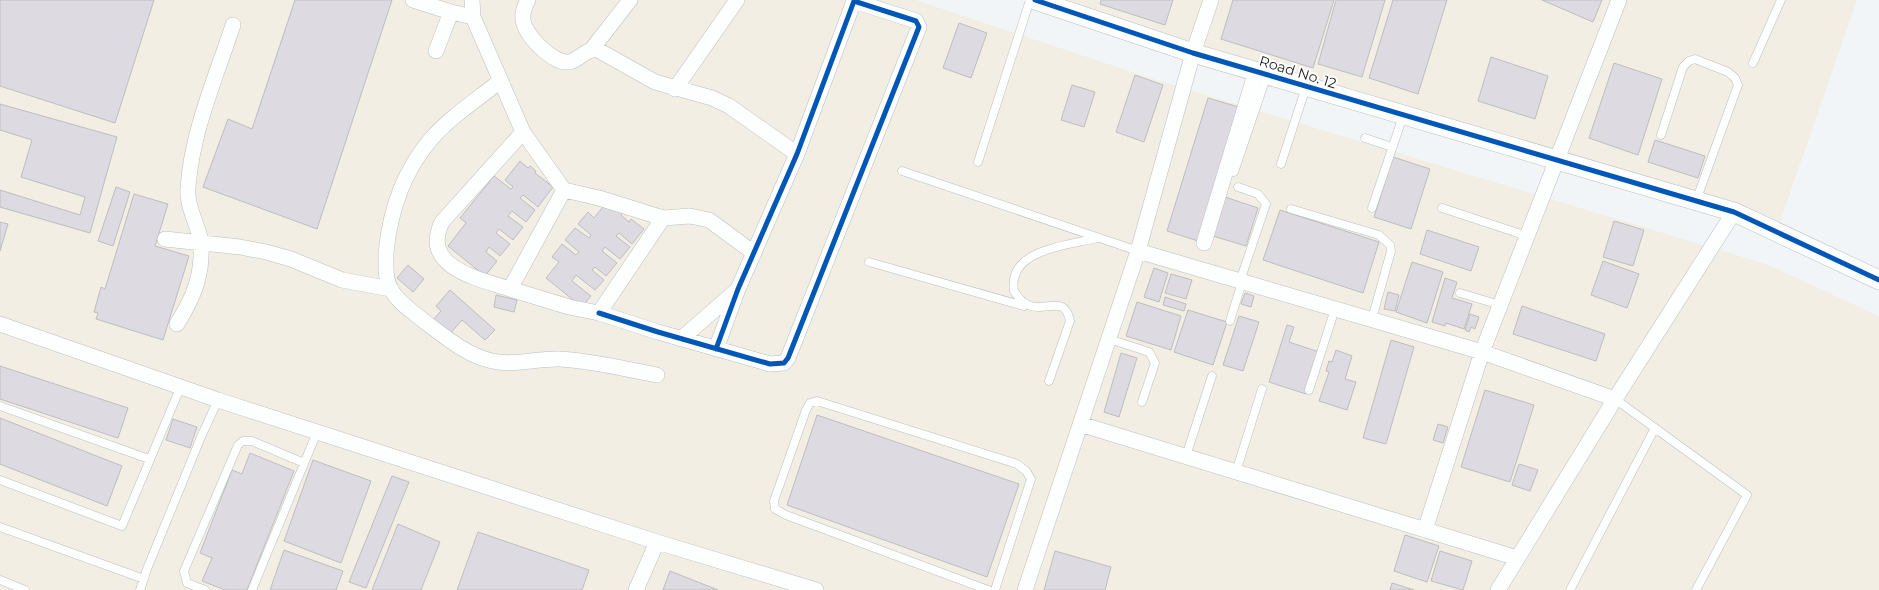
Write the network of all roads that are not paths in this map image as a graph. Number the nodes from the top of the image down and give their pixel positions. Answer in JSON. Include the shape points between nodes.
{"nodes":[{"id":1,"x":413,"y":0,"type":"edge"},
{"id":2,"x":472,"y":0,"type":"edge"},
{"id":3,"x":528,"y":0,"type":"edge"},
{"id":4,"x":630,"y":0,"type":"edge"},
{"id":5,"x":737,"y":0,"type":"edge"},
{"id":6,"x":1211,"y":0,"type":"edge"},
{"id":7,"x":1619,"y":0,"type":"edge"},
{"id":8,"x":1781,"y":0,"type":"edge"},
{"id":9,"x":850,"y":1,"type":"edge"},
{"id":10,"x":1039,"y":1,"type":"edge"},
{"id":11,"x":450,"y":12,"type":"junction"},
{"id":12,"x":473,"y":17,"type":"junction"},
{"id":13,"x":233,"y":25,"type":"dead end"},
{"id":14,"x":592,"y":49,"type":"junction"},
{"id":15,"x":436,"y":51,"type":"dead end"},
{"id":16,"x":1194,"y":53,"type":"junction"},
{"id":17,"x":1753,"y":63,"type":"dead end"},
{"id":18,"x":1262,"y":73,"type":"junction"},
{"id":19,"x":500,"y":81,"type":"junction"},
{"id":20,"x":1306,"y":87,"type":"junction"},
{"id":21,"x":675,"y":89,"type":"junction"},
{"id":22,"x":1403,"y":116,"type":"junction"},
{"id":23,"x":523,"y":132,"type":"junction"},
{"id":24,"x":1661,"y":135,"type":"dead end"},
{"id":25,"x":1365,"y":138,"type":"dead end"},
{"id":26,"x":1392,"y":147,"type":"junction"},
{"id":27,"x":798,"y":154,"type":"junction"},
{"id":28,"x":1557,"y":161,"type":"junction"},
{"id":29,"x":978,"y":162,"type":"dead end"},
{"id":30,"x":1281,"y":164,"type":"dead end"},
{"id":31,"x":902,"y":171,"type":"dead end"},
{"id":32,"x":1234,"y":172,"type":"dead end"},
{"id":33,"x":1238,"y":187,"type":"dead end"},
{"id":34,"x":564,"y":190,"type":"junction"},
{"id":35,"x":1696,"y":201,"type":"junction"},
{"id":36,"x":1372,"y":208,"type":"dead end"},
{"id":37,"x":1442,"y":208,"type":"dead end"},
{"id":38,"x":1291,"y":209,"type":"dead end"},
{"id":39,"x":1734,"y":212,"type":"junction"},
{"id":40,"x":663,"y":218,"type":"junction"},
{"id":41,"x":1527,"y":236,"type":"junction"},
{"id":42,"x":1098,"y":238,"type":"junction"},
{"id":43,"x":165,"y":239,"type":"dead end"},
{"id":44,"x":202,"y":243,"type":"junction"},
{"id":45,"x":1204,"y":243,"type":"dead end"},
{"id":46,"x":1138,"y":251,"type":"junction"},
{"id":47,"x":754,"y":253,"type":"junction"},
{"id":48,"x":869,"y":262,"type":"dead end"},
{"id":49,"x":1879,"y":280,"type":"edge"},
{"id":50,"x":1241,"y":281,"type":"junction"},
{"id":51,"x":391,"y":289,"type":"junction"},
{"id":52,"x":510,"y":289,"type":"junction"},
{"id":53,"x":738,"y":289,"type":"junction"},
{"id":54,"x":1460,"y":293,"type":"dead end"},
{"id":55,"x":1500,"y":305,"type":"junction"},
{"id":56,"x":1031,"y":308,"type":"junction"},
{"id":57,"x":1335,"y":309,"type":"junction"},
{"id":58,"x":599,"y":313,"type":"junction"},
{"id":59,"x":1372,"y":320,"type":"junction"},
{"id":60,"x":1230,"y":321,"type":"dead end"},
{"id":61,"x":0,"y":324,"type":"edge"},
{"id":62,"x":176,"y":324,"type":"dead end"},
{"id":63,"x":682,"y":339,"type":"junction"},
{"id":64,"x":1109,"y":339,"type":"junction"},
{"id":65,"x":716,"y":349,"type":"junction"},
{"id":66,"x":1482,"y":352,"type":"junction"},
{"id":67,"x":657,"y":375,"type":"dead end"},
{"id":68,"x":1212,"y":376,"type":"dead end"},
{"id":69,"x":1049,"y":381,"type":"dead end"},
{"id":70,"x":181,"y":386,"type":"junction"},
{"id":71,"x":1262,"y":390,"type":"dead end"},
{"id":72,"x":1310,"y":390,"type":"dead end"},
{"id":73,"x":1615,"y":399,"type":"junction"},
{"id":74,"x":218,"y":400,"type":"junction"},
{"id":75,"x":1142,"y":402,"type":"dead end"},
{"id":76,"x":0,"y":406,"type":"edge"},
{"id":77,"x":1080,"y":424,"type":"junction"},
{"id":78,"x":1655,"y":428,"type":"junction"},
{"id":79,"x":316,"y":432,"type":"junction"},
{"id":80,"x":1186,"y":456,"type":"junction"},
{"id":81,"x":149,"y":459,"type":"junction"},
{"id":82,"x":304,"y":463,"type":"junction"},
{"id":83,"x":1236,"y":472,"type":"junction"},
{"id":84,"x":0,"y":480,"type":"edge"},
{"id":85,"x":0,"y":527,"type":"edge"},
{"id":86,"x":1426,"y":530,"type":"junction"},
{"id":87,"x":657,"y":542,"type":"junction"},
{"id":88,"x":1516,"y":558,"type":"junction"},
{"id":89,"x":144,"y":579,"type":"junction"},
{"id":90,"x":0,"y":580,"type":"edge"},
{"id":91,"x":25,"y":590,"type":"edge"},
{"id":92,"x":140,"y":590,"type":"edge"},
{"id":93,"x":205,"y":590,"type":"edge"},
{"id":94,"x":252,"y":590,"type":"edge"},
{"id":95,"x":636,"y":590,"type":"edge"},
{"id":96,"x":816,"y":590,"type":"edge"},
{"id":97,"x":988,"y":590,"type":"edge"},
{"id":98,"x":995,"y":590,"type":"edge"},
{"id":99,"x":1025,"y":590,"type":"edge"},
{"id":100,"x":1498,"y":590,"type":"edge"},
{"id":101,"x":1570,"y":590,"type":"edge"},
{"id":102,"x":1696,"y":590,"type":"edge"}],
"edges":[{"from":1,"to":11,"type":"street"},
{"from":2,"to":12,"type":"street"},
{"from":3,"to":14,"type":"street","via":[[522,20],[525,30],[552,56],[572,61]]},
{"from":4,"to":14,"type":"street"},
{"from":5,"to":21,"type":"street"},
{"from":6,"to":16,"type":"street"},
{"from":7,"to":28,"type":"street"},
{"from":8,"to":17,"type":"lane"},
{"from":9,"to":27,"type":"street"},
{"from":9,"to":65,"type":"street","via":[[916,21],[919,27],[788,358],[784,363],[770,364]]},
{"from":10,"to":16,"type":"street","name":"Road No. 12","via":[[1072,9]]},
{"from":10,"to":29,"type":"lane"},
{"from":11,"to":12,"type":"street"},
{"from":11,"to":15,"type":"street"},
{"from":12,"to":19,"type":"street"},
{"from":13,"to":44,"type":"street","via":[[197,136],[188,188]]},
{"from":14,"to":21,"type":"street"},
{"from":16,"to":18,"type":"street","name":"Road No. 12"},
{"from":16,"to":46,"type":"street"},
{"from":18,"to":20,"type":"street","name":"Road No. 12"},
{"from":18,"to":32,"type":"lane"},
{"from":18,"to":45,"type":"street"},
{"from":19,"to":23,"type":"street"},
{"from":19,"to":51,"type":"street","via":[[441,128],[405,177],[394,205],[387,245],[386,278]]},
{"from":20,"to":22,"type":"street","name":"Road No. 12"},
{"from":20,"to":30,"type":"lane"},
{"from":21,"to":27,"type":"street","via":[[712,98],[729,106]]},
{"from":22,"to":26,"type":"lane"},
{"from":22,"to":28,"type":"street","name":"Road No. 12"},
{"from":23,"to":34,"type":"street"},
{"from":23,"to":52,"type":"street","via":[[442,222],[439,230],[439,246],[447,263],[456,270]]},
{"from":24,"to":35,"type":"lane","via":[[1683,67],[1689,61],[1695,59],[1735,78],[1738,84]]},
{"from":25,"to":26,"type":"lane"},
{"from":26,"to":36,"type":"lane"},
{"from":27,"to":47,"type":"street"},
{"from":28,"to":35,"type":"street","name":"Road No. 12"},
{"from":28,"to":41,"type":"street"},
{"from":31,"to":42,"type":"lane"},
{"from":33,"to":50,"type":"lane","via":[[1258,194],[1266,204]]},
{"from":34,"to":40,"type":"street"},
{"from":34,"to":52,"type":"street"},
{"from":35,"to":39,"type":"street","name":"Road No. 12"},
{"from":37,"to":41,"type":"lane"},
{"from":38,"to":59,"type":"lane","via":[[1379,235],[1390,245]]},
{"from":39,"to":49,"type":"street","name":"Road No. 12"},
{"from":39,"to":73,"type":"street"},
{"from":40,"to":47,"type":"street","via":[[690,216],[708,220]]},
{"from":40,"to":58,"type":"street"},
{"from":41,"to":55,"type":"street"},
{"from":42,"to":46,"type":"lane"},
{"from":42,"to":56,"type":"lane","via":[[1040,252],[1024,261],[1018,268],[1013,285],[1018,298]]},
{"from":43,"to":44,"type":"street"},
{"from":44,"to":51,"type":"street","via":[[266,252],[342,280]]},
{"from":44,"to":62,"type":"street","via":[[198,284]]},
{"from":46,"to":50,"type":"street"},
{"from":46,"to":64,"type":"street"},
{"from":47,"to":53,"type":"street"},
{"from":48,"to":56,"type":"lane"},
{"from":50,"to":57,"type":"street"},
{"from":50,"to":60,"type":"lane"},
{"from":51,"to":67,"type":"street","via":[[413,312],[452,343],[491,361],[572,360]]},
{"from":52,"to":58,"type":"street","via":[[569,308]]},
{"from":53,"to":63,"type":"street"},
{"from":53,"to":65,"type":"street"},
{"from":54,"to":55,"type":"lane"},
{"from":55,"to":66,"type":"street"},
{"from":56,"to":69,"type":"lane","via":[[1058,305],[1068,312],[1070,321]]},
{"from":57,"to":59,"type":"street"},
{"from":57,"to":72,"type":"lane"},
{"from":58,"to":63,"type":"street"},
{"from":59,"to":66,"type":"street"},
{"from":61,"to":70,"type":"street"},
{"from":63,"to":65,"type":"street"},
{"from":64,"to":75,"type":"lane","via":[[1149,352],[1153,358],[1155,363]]},
{"from":64,"to":77,"type":"street"},
{"from":66,"to":73,"type":"street"},
{"from":66,"to":86,"type":"street"},
{"from":68,"to":80,"type":"lane"},
{"from":70,"to":74,"type":"street"},
{"from":70,"to":81,"type":"lane"},
{"from":71,"to":83,"type":"lane"},
{"from":73,"to":78,"type":"lane"},
{"from":73,"to":88,"type":"street"},
{"from":74,"to":79,"type":"street"},
{"from":74,"to":89,"type":"lane"},
{"from":76,"to":81,"type":"lane"},
{"from":77,"to":80,"type":"street"},
{"from":77,"to":99,"type":"street"},
{"from":78,"to":101,"type":"lane"},
{"from":78,"to":102,"type":"lane","via":[[1746,495]]},
{"from":79,"to":82,"type":"lane"},
{"from":79,"to":87,"type":"street"},
{"from":80,"to":83,"type":"street"},
{"from":81,"to":84,"type":"lane","via":[[122,526]]},
{"from":82,"to":93,"type":"lane","via":[[252,442],[243,441],[238,446],[184,571],[186,583]]},
{"from":82,"to":94,"type":"lane"},
{"from":83,"to":86,"type":"street"},
{"from":85,"to":89,"type":"lane"},
{"from":86,"to":88,"type":"street"},
{"from":87,"to":95,"type":"street"},
{"from":87,"to":96,"type":"street"},
{"from":88,"to":100,"type":"street"},
{"from":89,"to":92,"type":"lane"},
{"from":90,"to":91,"type":"lane"},
{"from":97,"to":98,"type":"lane","via":[[786,516],[776,508],[774,502],[810,403],[817,401],[1017,464],[1026,471],[1031,479]]}]}
